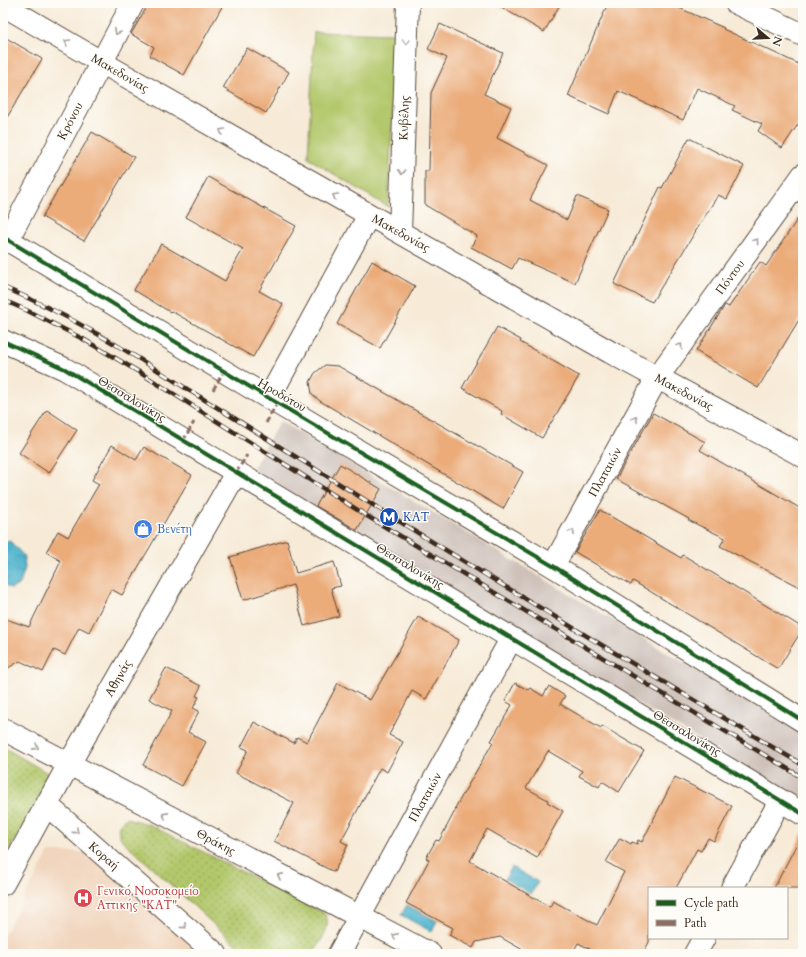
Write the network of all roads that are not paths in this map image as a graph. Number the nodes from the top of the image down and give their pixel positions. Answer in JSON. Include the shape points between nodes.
{"nodes":[{"id":1,"x":133,"y":3,"type":"edge"},
{"id":2,"x":408,"y":3,"type":"edge"},
{"id":3,"x":736,"y":3,"type":"edge"},
{"id":4,"x":3,"y":4,"type":"edge"},
{"id":5,"x":803,"y":35,"type":"edge"},
{"id":6,"x":101,"y":62,"type":"junction"},
{"id":7,"x":803,"y":175,"type":"edge"},
{"id":8,"x":369,"y":215,"type":"junction"},
{"id":9,"x":400,"y":232,"type":"junction"},
{"id":10,"x":5,"y":238,"type":"edge"},
{"id":11,"x":3,"y":341,"type":"edge"},
{"id":12,"x":657,"y":378,"type":"junction"},
{"id":13,"x":269,"y":398,"type":"junction"},
{"id":14,"x":803,"y":456,"type":"edge"},
{"id":15,"x":236,"y":473,"type":"junction"},
{"id":16,"x":553,"y":566,"type":"junction"},
{"id":17,"x":511,"y":639,"type":"junction"},
{"id":18,"x":803,"y":721,"type":"edge"},
{"id":19,"x":3,"y":729,"type":"edge"},
{"id":20,"x":69,"y":764,"type":"junction"},
{"id":21,"x":780,"y":800,"type":"junction"},
{"id":22,"x":46,"y":805,"type":"junction"},
{"id":23,"x":803,"y":814,"type":"edge"},
{"id":24,"x":3,"y":884,"type":"edge"},
{"id":25,"x":733,"y":887,"type":"edge"},
{"id":26,"x":359,"y":918,"type":"junction"},
{"id":27,"x":703,"y":939,"type":"edge"},
{"id":28,"x":216,"y":954,"type":"edge"},
{"id":29,"x":339,"y":954,"type":"edge"},
{"id":30,"x":430,"y":954,"type":"edge"},
{"id":31,"x":695,"y":954,"type":"edge"}],
"edges":[{"from":1,"to":6,"type":"street","name":"Κρόνου","one_way":true},
{"from":2,"to":9,"type":"street","name":"Κυβέλης","one_way":true},
{"from":3,"to":5,"type":"street"},
{"from":6,"to":4,"type":"street","name":"Μακεδονίας","one_way":true},
{"from":8,"to":6,"type":"street","name":"Μακεδονίας","one_way":true},
{"from":6,"to":10,"type":"street","name":"Κρόνου"},
{"from":12,"to":7,"type":"street","name":"Πόντου","one_way":true},
{"from":8,"to":9,"type":"street","name":"Μακεδονίας"},
{"from":8,"to":13,"type":"street"},
{"from":9,"to":12,"type":"street","name":"Μακεδονίας"},
{"from":10,"to":13,"type":"street","name":"Ηροδότου"},
{"from":11,"to":15,"type":"street","name":"Θεσσαλονίκης","via":[[65,369]]},
{"from":12,"to":14,"type":"street","name":"Μακεδονίας"},
{"from":16,"to":12,"type":"street","name":"Πλαταιών","one_way":true},
{"from":13,"to":16,"type":"street","name":"Ηροδότου"},
{"from":15,"to":17,"type":"street","name":"Θεσσαλονίκης"},
{"from":15,"to":20,"type":"street","name":"Αθηνάς"},
{"from":16,"to":18,"type":"street"},
{"from":17,"to":21,"type":"street","name":"Θεσσαλονίκης"},
{"from":17,"to":26,"type":"street","name":"Πλαταιών"},
{"from":19,"to":20,"type":"street","name":"Θράκης","one_way":true},
{"from":20,"to":22,"type":"street","name":"Αθηνάς"},
{"from":26,"to":20,"type":"street","name":"Θράκης","one_way":true},
{"from":21,"to":23,"type":"street","name":"Θεσσαλονίκης"},
{"from":21,"to":25,"type":"street"},
{"from":22,"to":24,"type":"street","name":"Αθηνάς"},
{"from":22,"to":28,"type":"street","name":"Κοραή","one_way":true},
{"from":26,"to":29,"type":"street","name":"Πλαταιών"},
{"from":30,"to":26,"type":"street","name":"Θράκης","one_way":true},
{"from":27,"to":31,"type":"street"}]}
